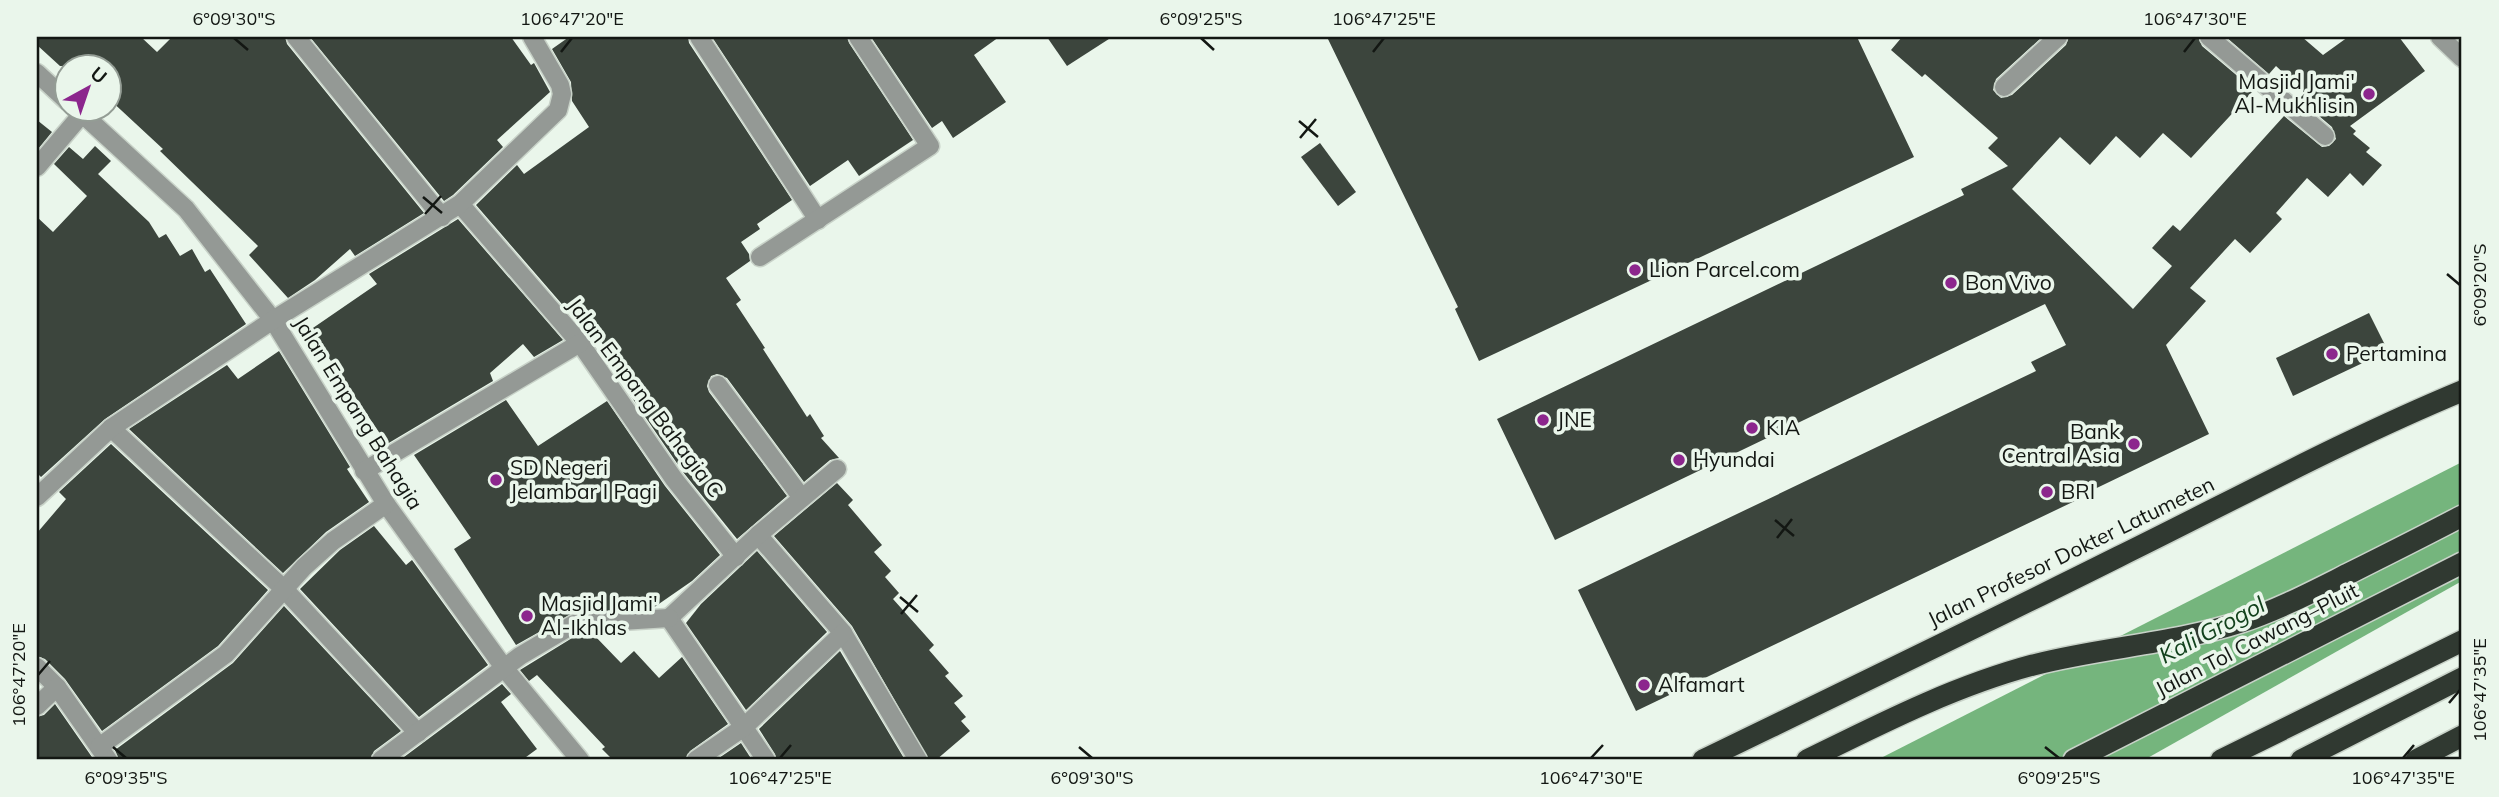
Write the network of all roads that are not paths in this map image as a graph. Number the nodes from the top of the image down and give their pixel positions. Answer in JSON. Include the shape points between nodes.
{"nodes":[{"id":1,"x":296,"y":37,"type":"edge"},
{"id":2,"x":532,"y":37,"type":"edge"},
{"id":3,"x":699,"y":37,"type":"edge"},
{"id":4,"x":858,"y":37,"type":"edge"},
{"id":5,"x":2058,"y":37,"type":"edge"},
{"id":6,"x":2209,"y":37,"type":"edge"},
{"id":7,"x":2440,"y":37,"type":"edge"},
{"id":8,"x":2462,"y":58,"type":"edge"},
{"id":9,"x":37,"y":73,"type":"edge"},
{"id":10,"x":52,"y":87,"type":"edge"},
{"id":11,"x":2004,"y":87,"type":"dead end"},
{"id":12,"x":71,"y":122,"type":"edge"},
{"id":13,"x":91,"y":122,"type":"edge"},
{"id":14,"x":2325,"y":136,"type":"dead end"},
{"id":15,"x":37,"y":167,"type":"edge"},
{"id":16,"x":460,"y":204,"type":"junction"},
{"id":17,"x":442,"y":218,"type":"junction"},
{"id":18,"x":818,"y":220,"type":"junction"},
{"id":19,"x":760,"y":257,"type":"dead end"},
{"id":20,"x":273,"y":320,"type":"junction"},
{"id":21,"x":580,"y":343,"type":"junction"},
{"id":22,"x":718,"y":385,"type":"dead end"},
{"id":23,"x":2462,"y":391,"type":"edge"},
{"id":24,"x":111,"y":428,"type":"junction"},
{"id":25,"x":837,"y":468,"type":"dead end"},
{"id":26,"x":365,"y":471,"type":"junction"},
{"id":27,"x":37,"y":497,"type":"edge"},
{"id":28,"x":802,"y":498,"type":"junction"},
{"id":29,"x":386,"y":504,"type":"junction"},
{"id":30,"x":2462,"y":516,"type":"edge"},
{"id":31,"x":758,"y":536,"type":"junction"},
{"id":32,"x":736,"y":557,"type":"junction"},
{"id":33,"x":2462,"y":563,"type":"edge"},
{"id":34,"x":285,"y":590,"type":"junction"},
{"id":35,"x":669,"y":618,"type":"junction"},
{"id":36,"x":843,"y":633,"type":"junction"},
{"id":37,"x":2462,"y":640,"type":"edge"},
{"id":38,"x":37,"y":667,"type":"edge"},
{"id":39,"x":505,"y":669,"type":"junction"},
{"id":40,"x":2462,"y":678,"type":"edge"},
{"id":41,"x":57,"y":687,"type":"junction"},
{"id":42,"x":37,"y":706,"type":"edge"},
{"id":43,"x":744,"y":727,"type":"junction"},
{"id":44,"x":418,"y":733,"type":"junction"},
{"id":45,"x":2462,"y":736,"type":"edge"},
{"id":46,"x":104,"y":754,"type":"edge"},
{"id":47,"x":381,"y":760,"type":"edge"},
{"id":48,"x":580,"y":760,"type":"edge"},
{"id":49,"x":696,"y":760,"type":"edge"},
{"id":50,"x":766,"y":760,"type":"edge"},
{"id":51,"x":918,"y":760,"type":"edge"},
{"id":52,"x":1703,"y":760,"type":"edge"},
{"id":53,"x":1807,"y":760,"type":"edge"},
{"id":54,"x":2074,"y":760,"type":"edge"},
{"id":55,"x":2221,"y":760,"type":"edge"},
{"id":56,"x":2301,"y":760,"type":"edge"},
{"id":57,"x":2416,"y":760,"type":"edge"}],
"edges":[{"from":1,"to":17,"type":"street"},
{"from":2,"to":16,"type":"street","via":[[560,85],[558,110]]},
{"from":3,"to":18,"type":"street"},
{"from":4,"to":18,"type":"street","via":[[930,146]]},
{"from":5,"to":11,"type":"street"},
{"from":6,"to":14,"type":"street"},
{"from":7,"to":8,"type":"street"},
{"from":9,"to":10,"type":"street"},
{"from":12,"to":15,"type":"street"},
{"from":13,"to":20,"type":"street","name":"Jalan Empang Bahagia","via":[[186,209]]},
{"from":16,"to":17,"type":"street"},
{"from":16,"to":21,"type":"street","name":"Jalan Empang Bahagia C"},
{"from":17,"to":20,"type":"street"},
{"from":18,"to":19,"type":"street"},
{"from":20,"to":24,"type":"street"},
{"from":20,"to":26,"type":"street","name":"Jalan Empang Bahagia"},
{"from":21,"to":26,"type":"street"},
{"from":21,"to":32,"type":"street","name":"Jalan Empang Bahagia C","via":[[674,479]]},
{"from":22,"to":28,"type":"street"},
{"from":23,"to":52,"type":"highway","name":"Jalan Profesor Dokter Latumeten"},
{"from":24,"to":27,"type":"street"},
{"from":24,"to":34,"type":"street"},
{"from":25,"to":28,"type":"street"},
{"from":26,"to":29,"type":"street","name":"Jalan Empang Bahagia"},
{"from":28,"to":31,"type":"street"},
{"from":29,"to":34,"type":"street","via":[[333,541]]},
{"from":29,"to":39,"type":"street","name":"Jalan Empang Bahagia"},
{"from":30,"to":53,"type":"highway","via":[[2313,592],[2244,621],[2201,634],[2031,666],[1919,706]]},
{"from":31,"to":32,"type":"street"},
{"from":31,"to":36,"type":"street"},
{"from":32,"to":35,"type":"street"},
{"from":33,"to":54,"type":"highway","name":"Jalan Tol Cawang–Pluit"},
{"from":34,"to":44,"type":"street"},
{"from":34,"to":46,"type":"street","via":[[226,654]]},
{"from":35,"to":39,"type":"street","via":[[574,624]]},
{"from":35,"to":43,"type":"street"},
{"from":36,"to":43,"type":"street"},
{"from":36,"to":51,"type":"street"},
{"from":37,"to":55,"type":"highway"},
{"from":38,"to":41,"type":"street"},
{"from":39,"to":44,"type":"street"},
{"from":39,"to":48,"type":"street","name":"Jalan Empang Bahagia"},
{"from":40,"to":56,"type":"highway"},
{"from":41,"to":42,"type":"street"},
{"from":41,"to":46,"type":"street"},
{"from":43,"to":49,"type":"street"},
{"from":43,"to":50,"type":"street"},
{"from":44,"to":47,"type":"street"},
{"from":45,"to":57,"type":"highway"}]}
